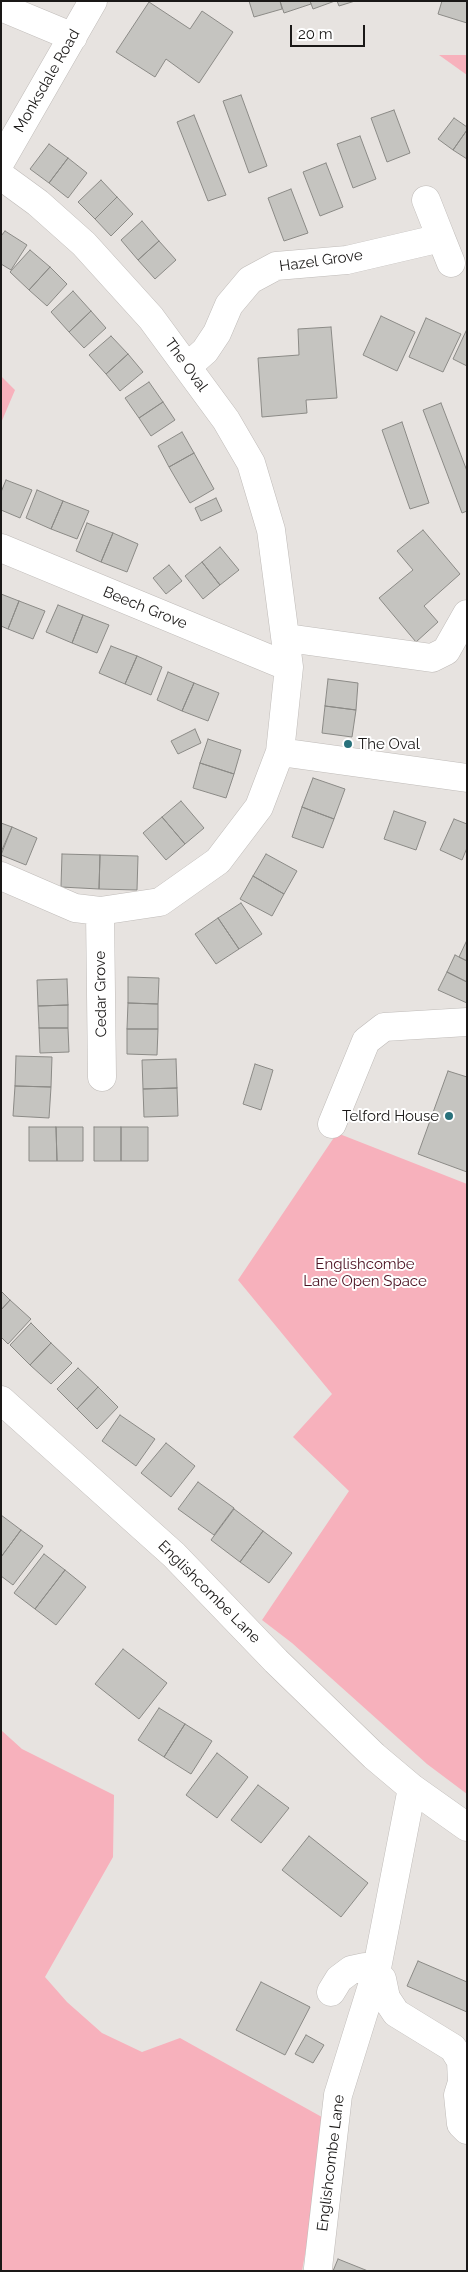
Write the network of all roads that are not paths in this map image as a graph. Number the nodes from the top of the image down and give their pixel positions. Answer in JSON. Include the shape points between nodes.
{"nodes":[{"id":1,"x":93,"y":1,"type":"edge"},
{"id":2,"x":1,"y":7,"type":"edge"},
{"id":3,"x":73,"y":37,"type":"junction"},
{"id":4,"x":1,"y":162,"type":"edge"},
{"id":5,"x":1,"y":176,"type":"edge"},
{"id":6,"x":426,"y":200,"type":"dead end"},
{"id":7,"x":441,"y":238,"type":"junction"},
{"id":8,"x":451,"y":263,"type":"dead end"},
{"id":9,"x":188,"y":366,"type":"junction"},
{"id":10,"x":1,"y":548,"type":"edge"},
{"id":11,"x":467,"y":614,"type":"edge"},
{"id":12,"x":287,"y":638,"type":"junction"},
{"id":13,"x":289,"y":667,"type":"junction"},
{"id":14,"x":280,"y":752,"type":"junction"},
{"id":15,"x":467,"y":778,"type":"edge"},
{"id":16,"x":1,"y":876,"type":"edge"},
{"id":17,"x":100,"y":912,"type":"junction"},
{"id":18,"x":467,"y":1022,"type":"edge"},
{"id":19,"x":102,"y":1077,"type":"dead end"},
{"id":20,"x":332,"y":1124,"type":"dead end"},
{"id":21,"x":1,"y":1400,"type":"edge"},
{"id":22,"x":412,"y":1788,"type":"junction"},
{"id":23,"x":467,"y":1827,"type":"edge"},
{"id":24,"x":376,"y":1973,"type":"junction"},
{"id":25,"x":331,"y":1992,"type":"dead end"},
{"id":26,"x":467,"y":2130,"type":"edge"},
{"id":27,"x":318,"y":2268,"type":"dead end"}],
"edges":[{"from":1,"to":3,"type":"street","name":"Monksdale Road"},
{"from":2,"to":3,"type":"street"},
{"from":3,"to":4,"type":"street","name":"Monksdale Road"},
{"from":5,"to":9,"type":"street","name":"The Oval","via":[[38,203],[84,244],[151,318]]},
{"from":6,"to":7,"type":"street"},
{"from":7,"to":8,"type":"street"},
{"from":7,"to":9,"type":"street","name":"Hazel Grove","via":[[347,260],[276,266],[250,280],[229,305],[205,351]]},
{"from":9,"to":12,"type":"street","name":"The Oval","via":[[251,463],[271,530]]},
{"from":10,"to":13,"type":"street","name":"Beech Grove"},
{"from":11,"to":12,"type":"street","via":[[446,651],[432,658]]},
{"from":12,"to":13,"type":"street","name":"The Oval"},
{"from":13,"to":14,"type":"street","name":"The Oval"},
{"from":14,"to":15,"type":"street"},
{"from":14,"to":17,"type":"street","name":"The Oval","via":[[259,808],[218,861],[160,902]]},
{"from":16,"to":17,"type":"street","name":"The Oval","via":[[75,908]]},
{"from":17,"to":19,"type":"street","name":"Cedar Grove"},
{"from":18,"to":20,"type":"street","via":[[384,1027],[366,1041]]},
{"from":21,"to":22,"type":"street","name":"Englishcombe Lane","via":[[174,1555],[283,1668]]},
{"from":22,"to":23,"type":"street","name":"Englishcombe Lane"},
{"from":22,"to":24,"type":"street","name":"Englishcombe Lane"},
{"from":24,"to":25,"type":"street","via":[[365,1967],[351,1970],[338,1979]]},
{"from":24,"to":26,"type":"street","via":[[382,1979],[386,1998],[396,2014],[453,2048],[461,2061],[462,2082],[458,2095],[461,2124]]},
{"from":24,"to":27,"type":"street","name":"Englishcombe Lane","via":[[338,2095]]}]}
